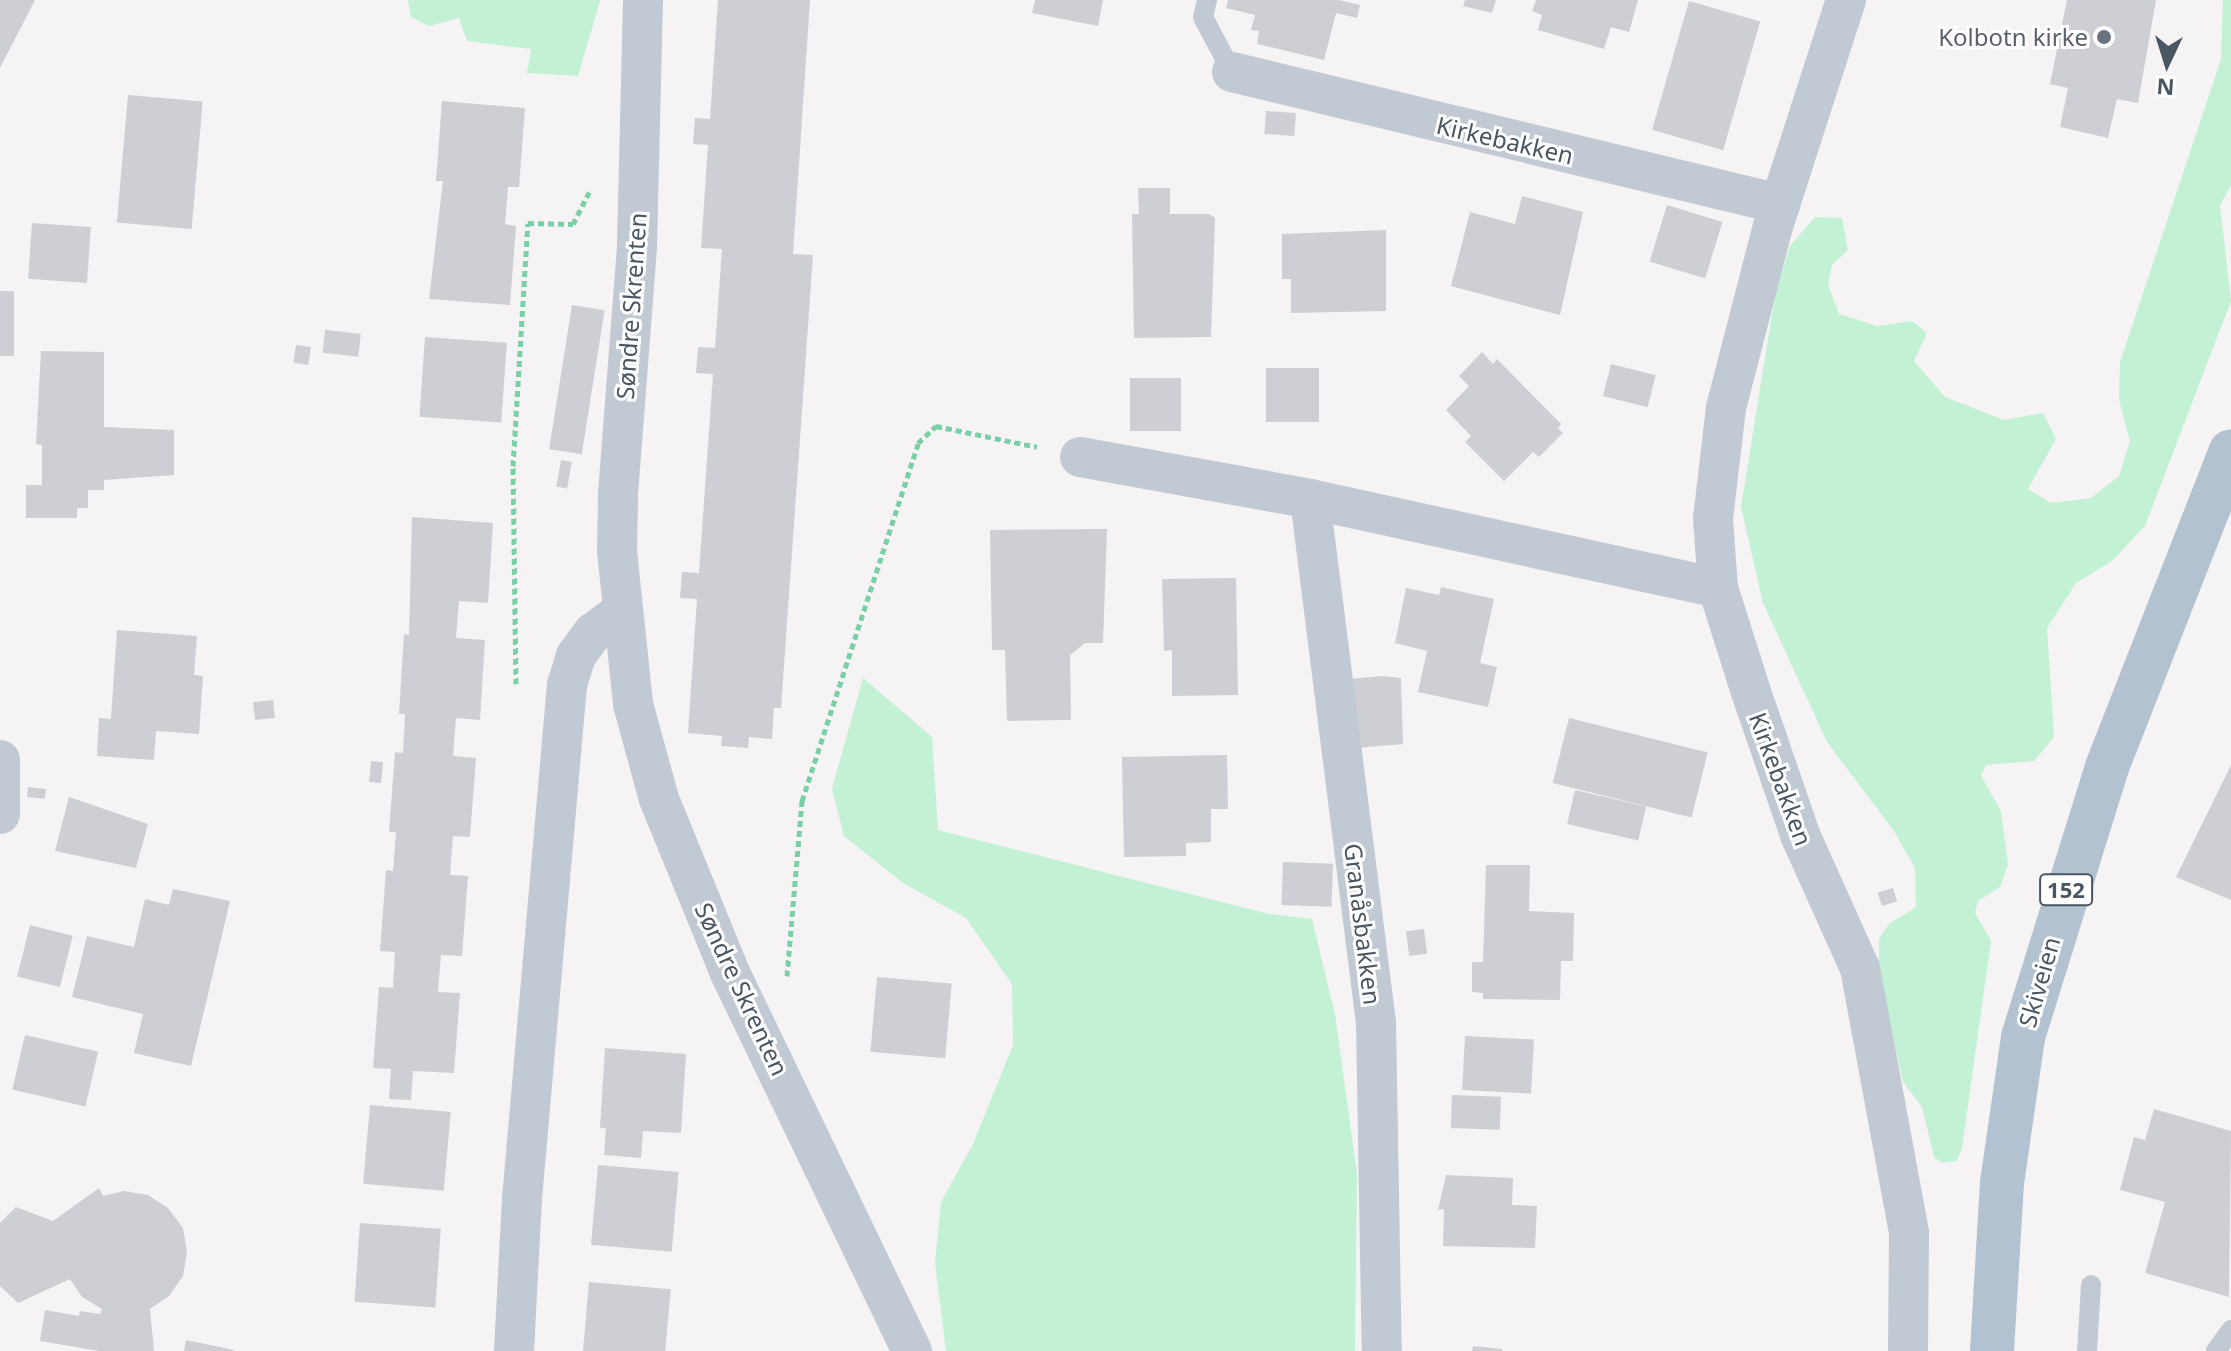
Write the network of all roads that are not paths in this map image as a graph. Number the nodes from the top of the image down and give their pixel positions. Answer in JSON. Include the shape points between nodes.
{"nodes":[{"id":1,"x":643,"y":0,"type":"edge"},
{"id":2,"x":1207,"y":0,"type":"edge"},
{"id":3,"x":1846,"y":0,"type":"edge"},
{"id":4,"x":1232,"y":72,"type":"joint"},
{"id":5,"x":1780,"y":204,"type":"junction"},
{"id":6,"x":2231,"y":451,"type":"edge"},
{"id":7,"x":1080,"y":457,"type":"road end"},
{"id":8,"x":1310,"y":499,"type":"junction"},
{"id":9,"x":1718,"y":588,"type":"junction"},
{"id":10,"x":622,"y":611,"type":"junction"},
{"id":11,"x":0,"y":760,"type":"edge"},
{"id":12,"x":0,"y":814,"type":"edge"},
{"id":13,"x":2091,"y":1285,"type":"dead end"},
{"id":14,"x":2231,"y":1330,"type":"edge"},
{"id":15,"x":514,"y":1351,"type":"edge"},
{"id":16,"x":912,"y":1351,"type":"edge"},
{"id":17,"x":1382,"y":1351,"type":"edge"},
{"id":18,"x":1908,"y":1351,"type":"edge"},
{"id":19,"x":1992,"y":1351,"type":"edge"},
{"id":20,"x":2087,"y":1351,"type":"edge"},
{"id":21,"x":2216,"y":1351,"type":"edge"}],
"edges":[{"from":1,"to":10,"type":"street","name":"Søndre Skrenten","via":[[637,247],[618,496]]},
{"from":2,"to":4,"type":"lane","via":[[1203,17]]},
{"from":3,"to":5,"type":"street","name":"Kirkebakken"},
{"from":4,"to":5,"type":"street","name":"Kirkebakken"},
{"from":5,"to":9,"type":"street","name":"Kirkebakken","via":[[1726,408],[1713,519]]},
{"from":6,"to":19,"type":"main road","name":"Skiveien","number":"152","via":[[2107,767],[2027,1024],[2002,1183]]},
{"from":7,"to":8,"type":"street"},
{"from":8,"to":9,"type":"street"},
{"from":8,"to":17,"type":"street","name":"Granåsbakken","via":[[1376,1023]]},
{"from":9,"to":18,"type":"street","name":"Kirkebakken","via":[[1801,837],[1860,968],[1909,1233]]},
{"from":10,"to":15,"type":"street","via":[[593,633],[576,656],[567,685],[522,1199]]},
{"from":10,"to":16,"type":"street","name":"Søndre Skrenten","via":[[633,704],[659,799],[730,973]]},
{"from":11,"to":12,"type":"street"},
{"from":13,"to":20,"type":"lane"},
{"from":14,"to":21,"type":"lane"}]}
